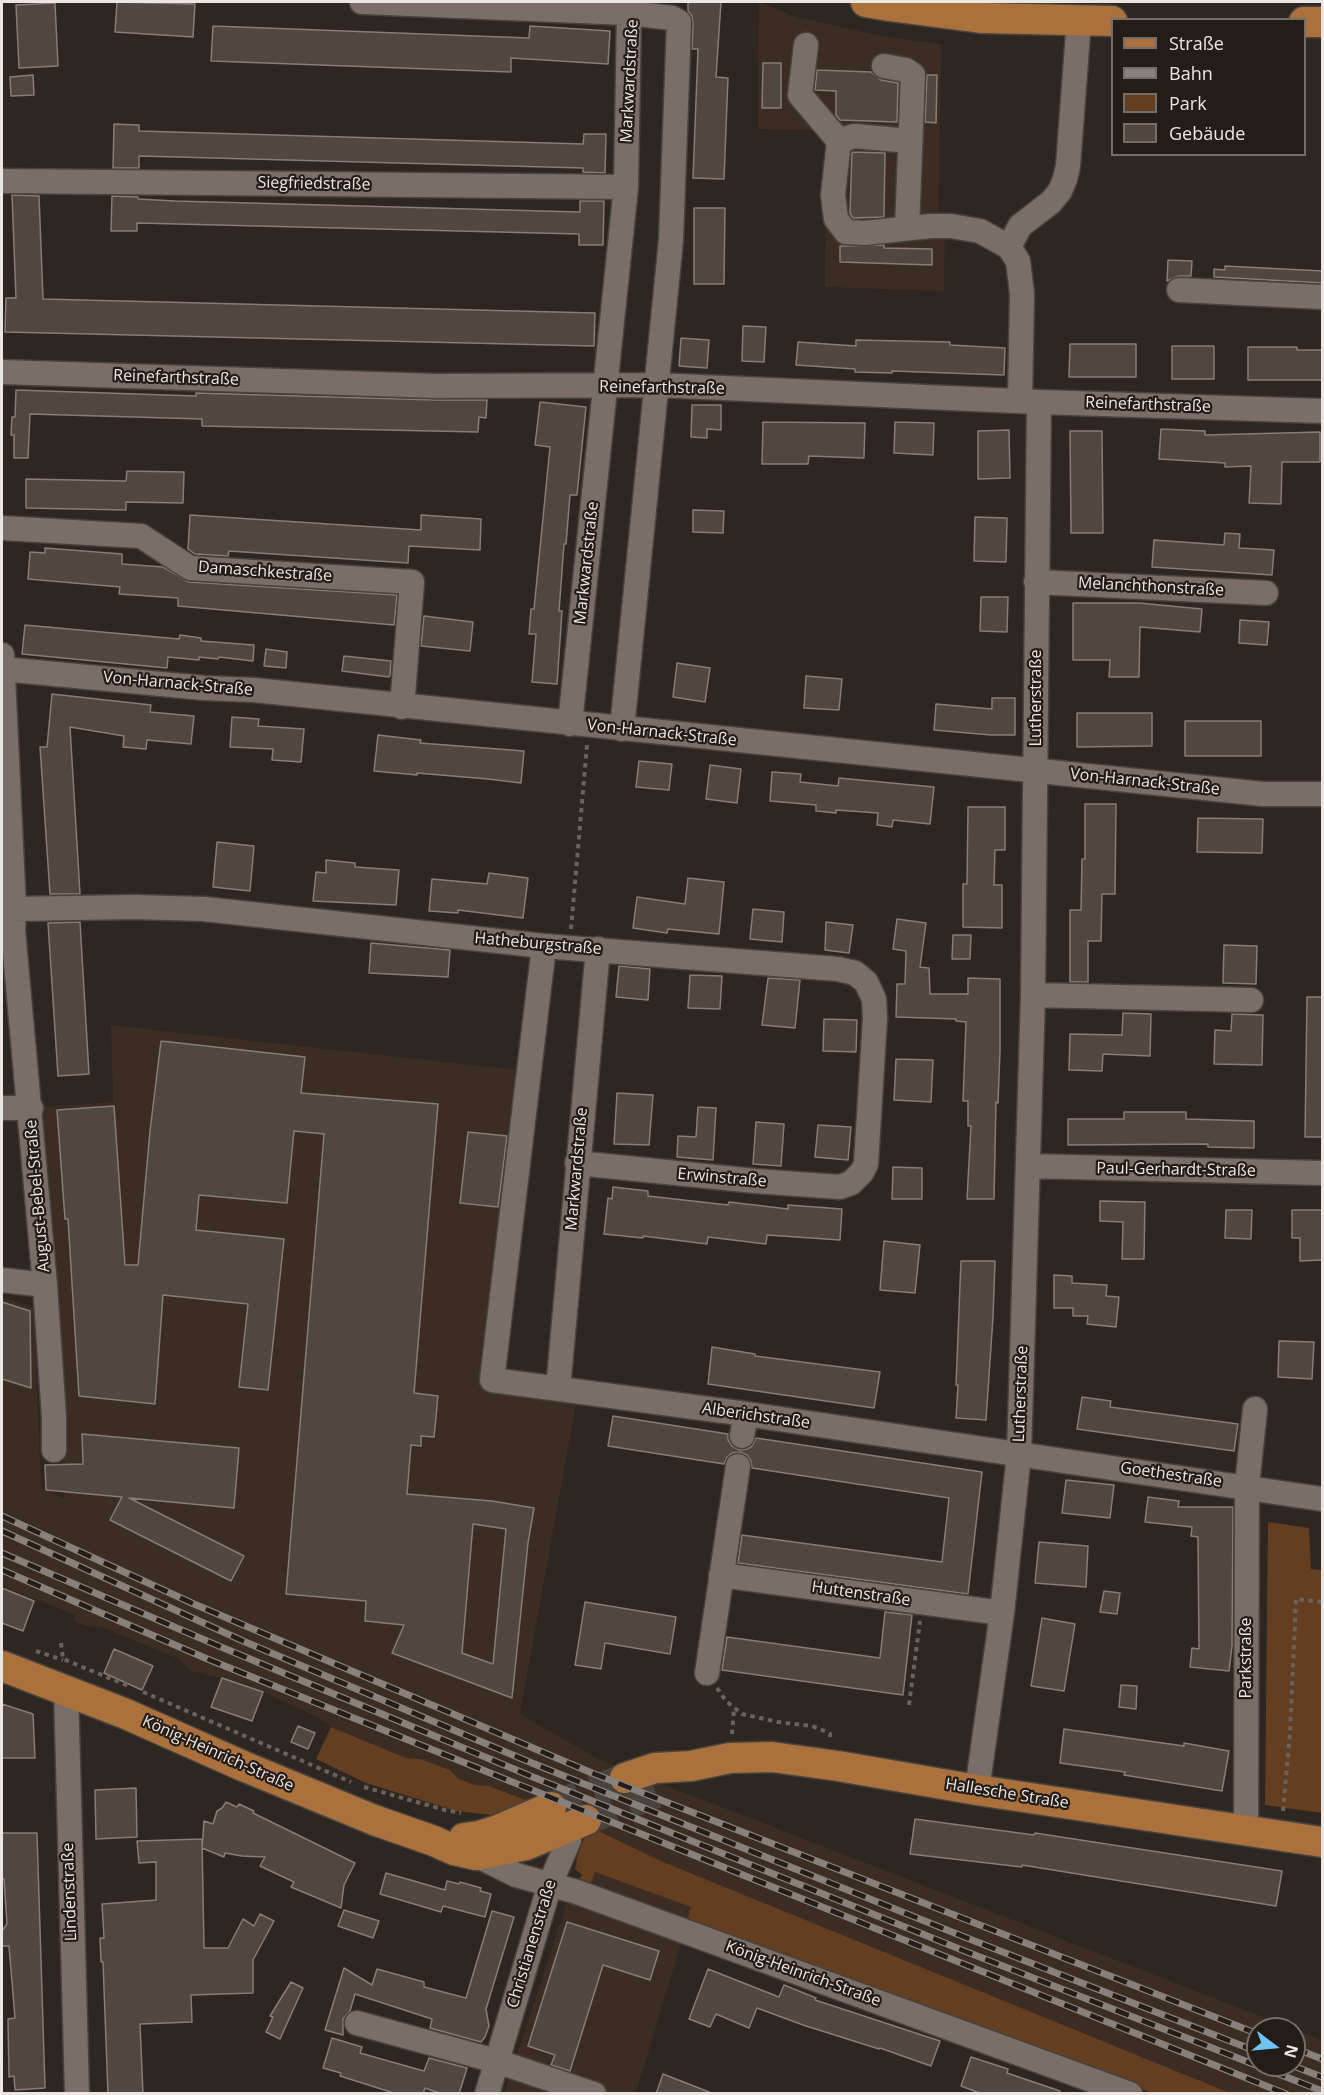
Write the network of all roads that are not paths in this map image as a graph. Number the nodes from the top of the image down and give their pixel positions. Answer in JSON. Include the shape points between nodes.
{"nodes":[{"id":1,"x":362,"y":2,"type":"edge"},
{"id":2,"x":866,"y":2,"type":"edge"},
{"id":3,"x":628,"y":7,"type":"edge"},
{"id":4,"x":1079,"y":20,"type":"junction"},
{"id":5,"x":1111,"y":21,"type":"edge"},
{"id":6,"x":1306,"y":22,"type":"edge"},
{"id":7,"x":1323,"y":22,"type":"edge"},
{"id":8,"x":806,"y":45,"type":"dead end"},
{"id":9,"x":884,"y":66,"type":"dead end"},
{"id":10,"x":839,"y":141,"type":"junction"},
{"id":11,"x":910,"y":141,"type":"junction"},
{"id":12,"x":2,"y":181,"type":"edge"},
{"id":13,"x":626,"y":187,"type":"junction"},
{"id":14,"x":907,"y":228,"type":"junction"},
{"id":15,"x":1009,"y":247,"type":"junction"},
{"id":16,"x":1179,"y":290,"type":"dead end"},
{"id":17,"x":1323,"y":297,"type":"edge"},
{"id":18,"x":2,"y":372,"type":"edge"},
{"id":19,"x":656,"y":385,"type":"junction"},
{"id":20,"x":604,"y":387,"type":"junction"},
{"id":21,"x":1029,"y":401,"type":"junction"},
{"id":22,"x":1323,"y":411,"type":"edge"},
{"id":23,"x":2,"y":528,"type":"edge"},
{"id":24,"x":1036,"y":582,"type":"junction"},
{"id":25,"x":1266,"y":592,"type":"dead end"},
{"id":26,"x":2,"y":664,"type":"edge"},
{"id":27,"x":402,"y":707,"type":"junction"},
{"id":28,"x":579,"y":725,"type":"junction"},
{"id":29,"x":622,"y":729,"type":"junction"},
{"id":30,"x":1036,"y":771,"type":"junction"},
{"id":31,"x":1323,"y":794,"type":"edge"},
{"id":32,"x":9,"y":923,"type":"edge"},
{"id":33,"x":544,"y":946,"type":"junction"},
{"id":34,"x":598,"y":949,"type":"junction"},
{"id":35,"x":1033,"y":995,"type":"junction"},
{"id":36,"x":1251,"y":1000,"type":"dead end"},
{"id":37,"x":2,"y":1108,"type":"edge"},
{"id":38,"x":31,"y":1108,"type":"junction"},
{"id":39,"x":577,"y":1163,"type":"junction"},
{"id":40,"x":1029,"y":1166,"type":"junction"},
{"id":41,"x":862,"y":1172,"type":"joint"},
{"id":42,"x":1323,"y":1173,"type":"edge"},
{"id":43,"x":2,"y":1280,"type":"edge"},
{"id":44,"x":45,"y":1285,"type":"junction"},
{"id":45,"x":558,"y":1389,"type":"junction"},
{"id":46,"x":1256,"y":1409,"type":"dead end"},
{"id":47,"x":54,"y":1450,"type":"dead end"},
{"id":48,"x":1019,"y":1454,"type":"junction"},
{"id":49,"x":738,"y":1466,"type":"dead end"},
{"id":50,"x":1247,"y":1486,"type":"junction"},
{"id":51,"x":1323,"y":1499,"type":"edge"},
{"id":52,"x":721,"y":1575,"type":"junction"},
{"id":53,"x":1002,"y":1613,"type":"junction"},
{"id":54,"x":2,"y":1666,"type":"edge"},
{"id":55,"x":706,"y":1673,"type":"road end"},
{"id":56,"x":66,"y":1690,"type":"junction"},
{"id":57,"x":691,"y":1766,"type":"junction"},
{"id":58,"x":625,"y":1778,"type":"tunnel mouth"},
{"id":59,"x":977,"y":1790,"type":"junction"},
{"id":60,"x":659,"y":1792,"type":"tunnel mouth"},
{"id":61,"x":568,"y":1818,"type":"junction"},
{"id":62,"x":1246,"y":1831,"type":"junction"},
{"id":63,"x":434,"y":1841,"type":"junction"},
{"id":64,"x":1323,"y":1842,"type":"edge"},
{"id":65,"x":476,"y":1855,"type":"junction"},
{"id":66,"x":550,"y":1884,"type":"junction"},
{"id":67,"x":357,"y":2023,"type":"dead end"},
{"id":68,"x":496,"y":2061,"type":"junction"},
{"id":69,"x":77,"y":2094,"type":"edge"},
{"id":70,"x":487,"y":2094,"type":"edge"},
{"id":71,"x":594,"y":2094,"type":"edge"},
{"id":72,"x":1130,"y":2094,"type":"edge"}],
"edges":[{"from":1,"to":3,"type":"street"},
{"from":2,"to":4,"type":"main road","via":[[981,18]]},
{"from":3,"to":13,"type":"street","name":"Markwardstraße"},
{"from":3,"to":19,"type":"street","name":"Markwardstraße","via":[[679,22],[671,240]]},
{"from":4,"to":5,"type":"main road"},
{"from":4,"to":15,"type":"street","via":[[1065,178],[1051,202],[1020,226]]},
{"from":6,"to":7,"type":"main road"},
{"from":8,"to":10,"type":"street","via":[[800,95]]},
{"from":9,"to":11,"type":"street","via":[[913,75]]},
{"from":10,"to":11,"type":"street","via":[[854,136]]},
{"from":10,"to":14,"type":"street","via":[[833,195],[836,219],[846,232],[865,234]]},
{"from":11,"to":14,"type":"street"},
{"from":12,"to":13,"type":"street","name":"Siegfriedstraße"},
{"from":13,"to":20,"type":"street","name":"Markwardstraße"},
{"from":14,"to":15,"type":"street","via":[[964,227]]},
{"from":15,"to":21,"type":"street","name":"Lutherstraße","via":[[1018,261]]},
{"from":16,"to":17,"type":"street"},
{"from":18,"to":20,"type":"street","name":"Reinefarthstraße","via":[[436,386]]},
{"from":19,"to":20,"type":"street","name":"Reinefarthstraße"},
{"from":19,"to":21,"type":"street","name":"Reinefarthstraße"},
{"from":19,"to":29,"type":"street","name":"Markwardstraße"},
{"from":20,"to":28,"type":"street","name":"Markwardstraße"},
{"from":21,"to":22,"type":"street","name":"Reinefarthstraße"},
{"from":21,"to":24,"type":"street","name":"Lutherstraße"},
{"from":23,"to":27,"type":"street","name":"Damaschkestraße","via":[[141,536],[190,568],[412,582]]},
{"from":24,"to":25,"type":"street","name":"Melanchthonstraße"},
{"from":24,"to":30,"type":"street","name":"Lutherstraße"},
{"from":26,"to":27,"type":"street","name":"Von-Harnack-Straße"},
{"from":26,"to":32,"type":"street","name":"August-Bebel-Straße"},
{"from":27,"to":28,"type":"street","name":"Von-Harnack-Straße"},
{"from":28,"to":29,"type":"street","name":"Von-Harnack-Straße"},
{"from":29,"to":30,"type":"street","name":"Von-Harnack-Straße"},
{"from":30,"to":31,"type":"street","name":"Von-Harnack-Straße","via":[[1263,794]]},
{"from":30,"to":35,"type":"street","name":"Lutherstraße"},
{"from":32,"to":33,"type":"street","name":"Hatheburgstraße","via":[[134,907],[204,909]]},
{"from":32,"to":38,"type":"street","name":"August-Bebel-Straße"},
{"from":33,"to":34,"type":"street","name":"Hatheburgstraße"},
{"from":33,"to":45,"type":"street","name":"Alberichstraße","via":[[492,1380]]},
{"from":34,"to":39,"type":"street","name":"Markwardstraße"},
{"from":34,"to":41,"type":"street","name":"Hatheburgstraße","via":[[829,968],[855,973],[866,982],[874,999],[866,1164]]},
{"from":35,"to":36,"type":"street"},
{"from":35,"to":40,"type":"street","name":"Lutherstraße"},
{"from":37,"to":38,"type":"street","name":"August-Bebel-Straße"},
{"from":38,"to":44,"type":"street","name":"August-Bebel-Straße"},
{"from":39,"to":41,"type":"street","name":"Erwinstraße","via":[[840,1187]]},
{"from":39,"to":45,"type":"street","name":"Markwardstraße"},
{"from":40,"to":42,"type":"street","name":"Paul-Gerhardt-Straße"},
{"from":40,"to":48,"type":"street","name":"Lutherstraße"},
{"from":43,"to":44,"type":"street"},
{"from":44,"to":47,"type":"street","name":"August-Bebel-Straße"},
{"from":45,"to":48,"type":"street","name":"Alberichstraße","via":[[744,1425]]},
{"from":46,"to":50,"type":"street","name":"Parkstraße"},
{"from":48,"to":50,"type":"street","name":"Goethestraße"},
{"from":48,"to":53,"type":"street","name":"Lutherstraße"},
{"from":49,"to":52,"type":"street"},
{"from":50,"to":51,"type":"street","name":"Goethestraße"},
{"from":50,"to":62,"type":"street","name":"Parkstraße"},
{"from":52,"to":53,"type":"street","name":"Huttenstraße"},
{"from":52,"to":55,"type":"street"},
{"from":53,"to":59,"type":"street","name":"Lutherstraße"},
{"from":54,"to":56,"type":"main road","name":"König-Heinrich-Straße"},
{"from":56,"to":63,"type":"main road","name":"König-Heinrich-Straße","via":[[374,1820]]},
{"from":56,"to":69,"type":"street","name":"Lindenstraße"},
{"from":57,"to":58,"type":"main road","name":"Hallesche Straße","via":[[655,1768]]},
{"from":57,"to":59,"type":"main road","name":"Hallesche Straße","via":[[753,1756],[827,1764]]},
{"from":57,"to":60,"type":"main road","name":"Hallesche Straße"},
{"from":59,"to":62,"type":"main road","name":"Hallesche Straße"},
{"from":61,"to":63,"type":"main road","name":"König-Heinrich-Straße","via":[[520,1821],[479,1836]]},
{"from":61,"to":65,"type":"main road","name":"König-Heinrich-Straße","via":[[525,1845]]},
{"from":61,"to":66,"type":"street","name":"Christianenstraße","via":[[569,1840]]},
{"from":62,"to":64,"type":"main road","name":"Hallesche Straße"},
{"from":63,"to":65,"type":"main road","name":"König-Heinrich-Straße"},
{"from":65,"to":66,"type":"street","name":"König-Heinrich-Straße","via":[[516,1875]]},
{"from":66,"to":68,"type":"street","name":"Christianenstraße"},
{"from":66,"to":72,"type":"street","name":"König-Heinrich-Straße"},
{"from":67,"to":68,"type":"street"},
{"from":68,"to":70,"type":"street","name":"Christianenstraße"},
{"from":68,"to":71,"type":"street"}]}
